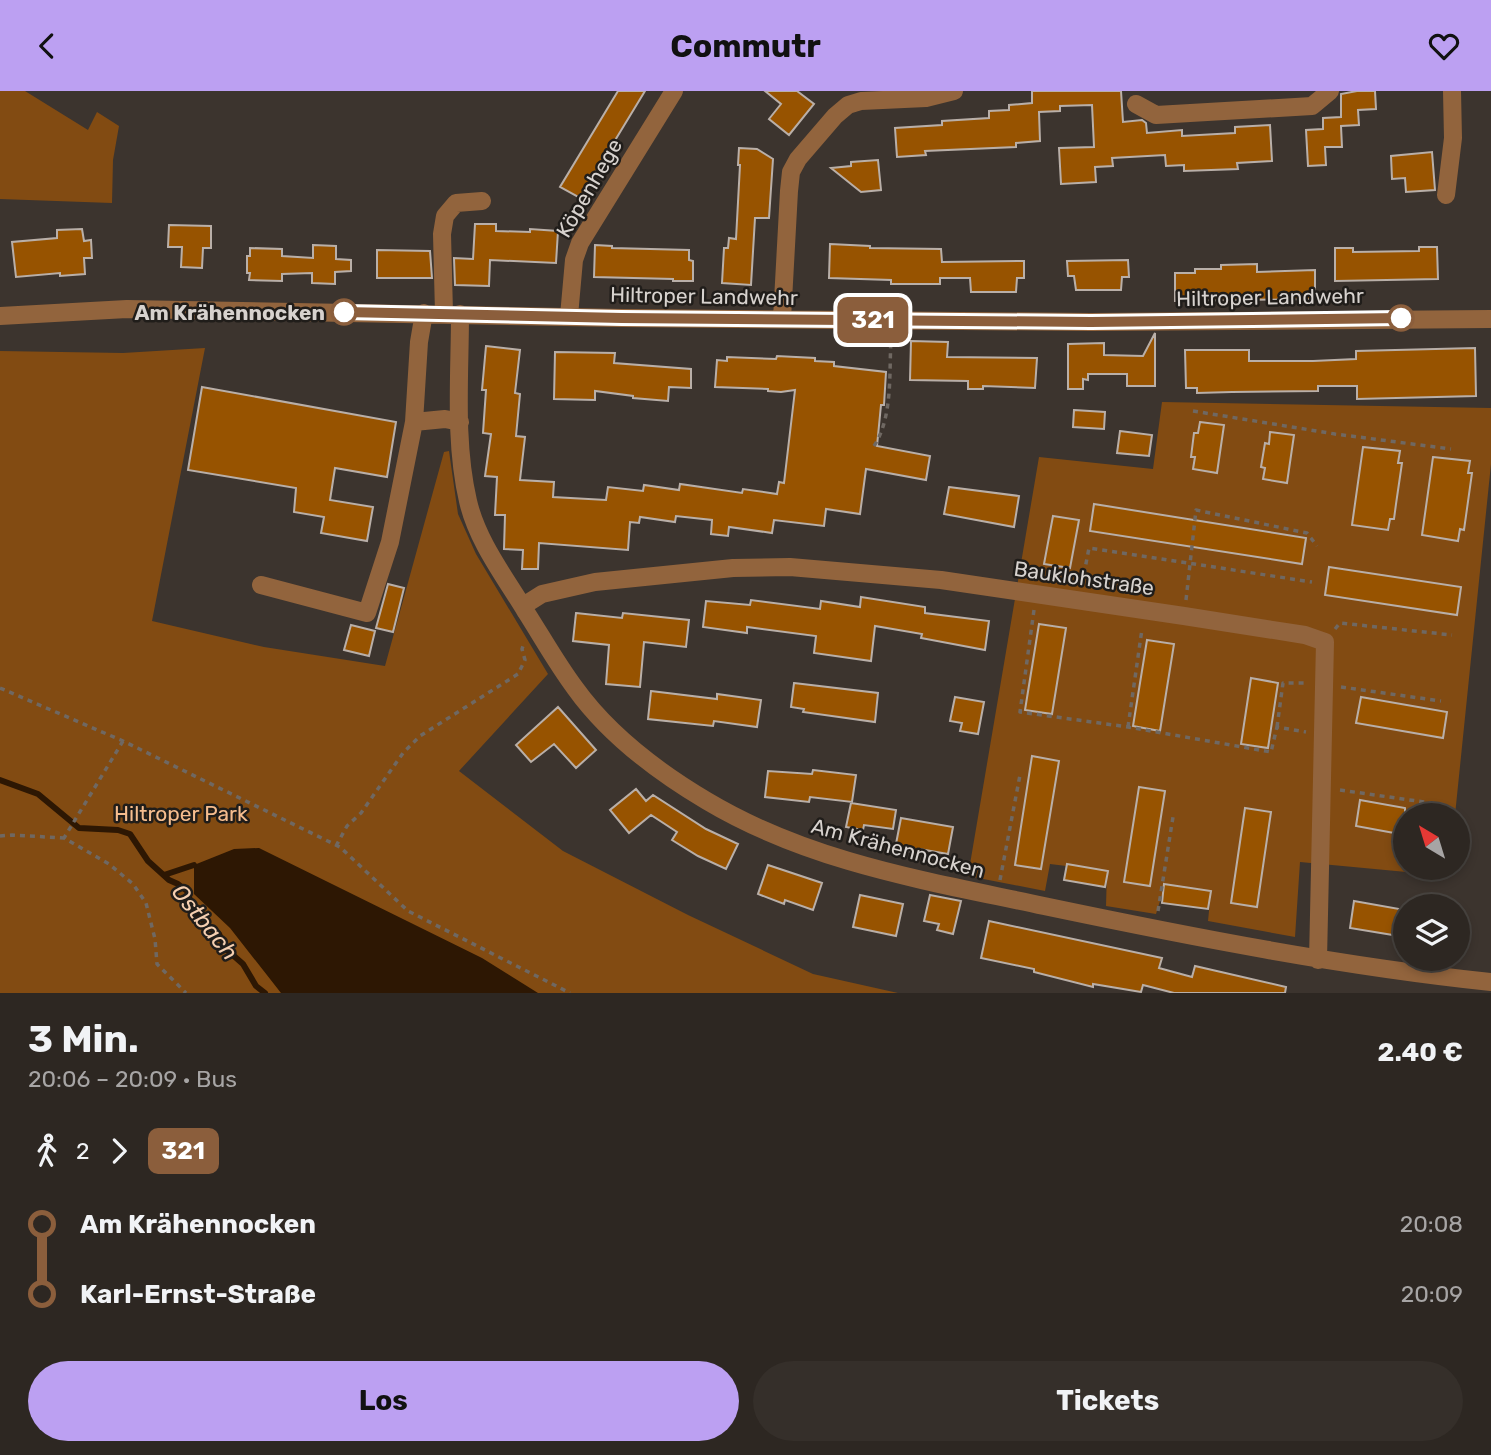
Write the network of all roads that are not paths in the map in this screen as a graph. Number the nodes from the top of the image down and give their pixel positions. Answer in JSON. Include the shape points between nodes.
{"nodes":[{"id":1,"x":674,"y":91,"type":"edge"},
{"id":2,"x":954,"y":91,"type":"edge"},
{"id":3,"x":1330,"y":91,"type":"edge"},
{"id":4,"x":1452,"y":91,"type":"edge"},
{"id":5,"x":1136,"y":104,"type":"dead end"},
{"id":6,"x":1446,"y":195,"type":"dead end"},
{"id":7,"x":482,"y":201,"type":"dead end"},
{"id":8,"x":424,"y":313,"type":"junction"},
{"id":9,"x":452,"y":314,"type":"junction"},
{"id":10,"x":0,"y":316,"type":"edge"},
{"id":11,"x":569,"y":316,"type":"junction"},
{"id":12,"x":782,"y":319,"type":"junction"},
{"id":13,"x":1491,"y":319,"type":"edge"},
{"id":14,"x":414,"y":422,"type":"junction"},
{"id":15,"x":460,"y":422,"type":"junction"},
{"id":16,"x":261,"y":585,"type":"dead end"},
{"id":17,"x":523,"y":606,"type":"junction"},
{"id":18,"x":1318,"y":960,"type":"junction"},
{"id":19,"x":1491,"y":982,"type":"edge"}],
"edges":[{"from":1,"to":11,"type":"street","name":"Köpenhege","via":[[580,243]]},
{"from":2,"to":12,"type":"street","via":[[848,105],[798,159],[791,172]]},
{"from":3,"to":5,"type":"street","via":[[1312,106],[1156,115]]},
{"from":4,"to":6,"type":"street"},
{"from":7,"to":9,"type":"street","name":"Am Krähennocken","via":[[456,203],[445,216],[442,234]]},
{"from":8,"to":9,"type":"street","name":"Hiltroper Landwehr"},
{"from":8,"to":10,"type":"street","name":"Hiltroper Landwehr","via":[[127,309]]},
{"from":8,"to":14,"type":"street"},
{"from":9,"to":11,"type":"street","name":"Hiltroper Landwehr"},
{"from":9,"to":15,"type":"street","name":"Am Krähennocken"},
{"from":11,"to":12,"type":"street","name":"Hiltroper Landwehr"},
{"from":12,"to":13,"type":"street","name":"Hiltroper Landwehr"},
{"from":14,"to":15,"type":"street"},
{"from":14,"to":16,"type":"street","via":[[390,542],[367,613]]},
{"from":15,"to":17,"type":"street","name":"Am Krähennocken","via":[[468,505]]},
{"from":17,"to":18,"type":"street","name":"Am Krähennocken","via":[[576,690],[609,726],[656,767],[707,801],[773,835],[847,863],[960,890]]},
{"from":17,"to":18,"type":"street","name":"Bauklohstraße","via":[[542,594],[595,582],[664,573],[790,567],[1080,600],[1305,635],[1325,642]]},
{"from":18,"to":19,"type":"street","name":"Am Krähennocken"}]}
